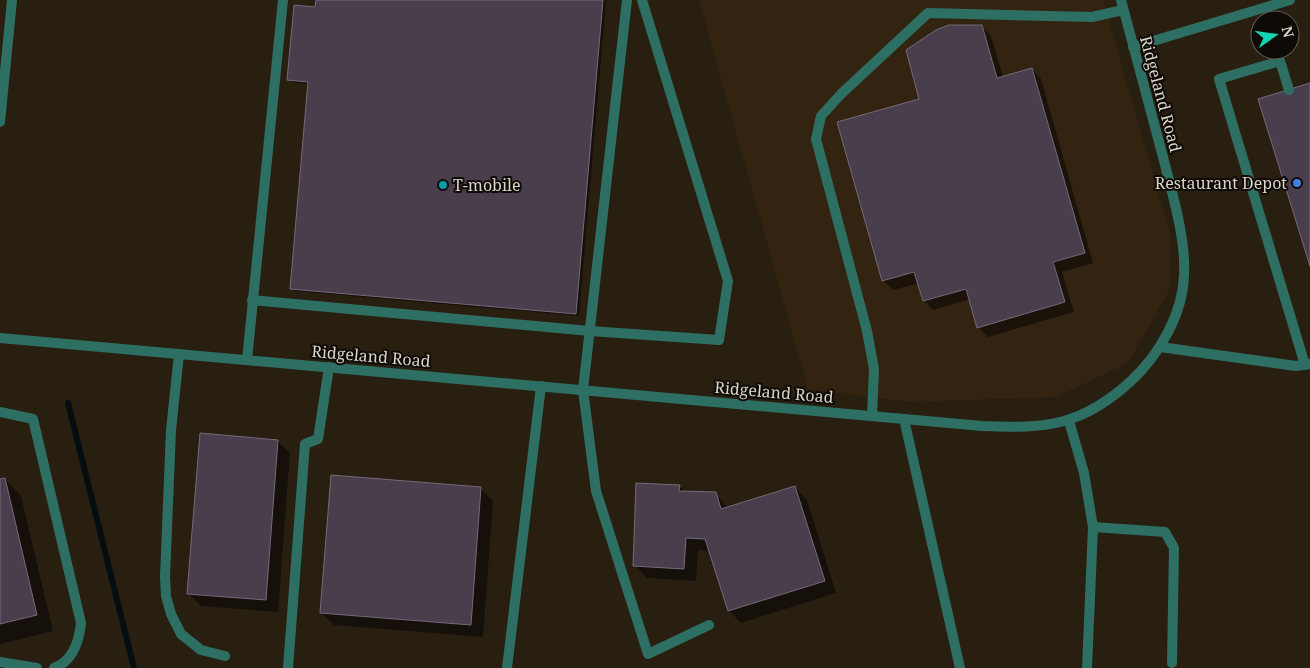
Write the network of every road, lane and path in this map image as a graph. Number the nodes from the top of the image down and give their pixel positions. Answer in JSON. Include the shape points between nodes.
{"nodes":[{"id":1,"x":12,"y":0,"type":"edge"},
{"id":2,"x":283,"y":0,"type":"edge"},
{"id":3,"x":627,"y":0,"type":"edge"},
{"id":4,"x":642,"y":0,"type":"edge"},
{"id":5,"x":1290,"y":0,"type":"edge"},
{"id":6,"x":1122,"y":5,"type":"edge"},
{"id":7,"x":1133,"y":47,"type":"junction"},
{"id":8,"x":1289,"y":90,"type":"dead end"},
{"id":9,"x":1,"y":108,"type":"edge"},
{"id":10,"x":0,"y":122,"type":"edge"},
{"id":11,"x":252,"y":300,"type":"junction"},
{"id":12,"x":590,"y":331,"type":"junction"},
{"id":13,"x":0,"y":338,"type":"edge"},
{"id":14,"x":1160,"y":347,"type":"junction"},
{"id":15,"x":178,"y":354,"type":"junction"},
{"id":16,"x":246,"y":360,"type":"junction"},
{"id":17,"x":1308,"y":365,"type":"edge"},
{"id":18,"x":329,"y":367,"type":"junction"},
{"id":19,"x":541,"y":386,"type":"junction"},
{"id":20,"x":583,"y":390,"type":"junction"},
{"id":21,"x":0,"y":412,"type":"edge"},
{"id":22,"x":872,"y":416,"type":"junction"},
{"id":23,"x":904,"y":419,"type":"junction"},
{"id":24,"x":1069,"y":420,"type":"junction"},
{"id":25,"x":1093,"y":527,"type":"junction"},
{"id":26,"x":709,"y":625,"type":"dead end"},
{"id":27,"x":224,"y":656,"type":"dead end"},
{"id":28,"x":0,"y":662,"type":"edge"},
{"id":29,"x":1172,"y":663,"type":"dead end"},
{"id":30,"x":37,"y":668,"type":"edge"},
{"id":31,"x":54,"y":668,"type":"edge"},
{"id":32,"x":288,"y":668,"type":"edge"},
{"id":33,"x":507,"y":668,"type":"edge"},
{"id":34,"x":960,"y":668,"type":"edge"},
{"id":35,"x":1087,"y":668,"type":"edge"}],
"edges":[{"from":1,"to":9,"type":"street"},
{"from":2,"to":11,"type":"street"},
{"from":3,"to":12,"type":"street"},
{"from":4,"to":12,"type":"street","via":[[728,281],[719,340]]},
{"from":5,"to":7,"type":"street"},
{"from":6,"to":7,"type":"street","name":"Ridgeland Road"},
{"from":6,"to":22,"type":"street","via":[[1092,17],[928,13],[821,116],[816,139],[867,331],[874,369]]},
{"from":7,"to":14,"type":"street","name":"Ridgeland Road","via":[[1181,232],[1184,276],[1177,313]]},
{"from":8,"to":17,"type":"street","via":[[1280,61],[1219,78]]},
{"from":9,"to":10,"type":"street"},
{"from":11,"to":12,"type":"street"},
{"from":11,"to":16,"type":"street"},
{"from":12,"to":20,"type":"street"},
{"from":13,"to":15,"type":"street","name":"Ridgeland Road"},
{"from":14,"to":17,"type":"street"},
{"from":14,"to":24,"type":"street","name":"Ridgeland Road","via":[[1139,374],[1115,396],[1092,411]]},
{"from":15,"to":16,"type":"street","name":"Ridgeland Road"},
{"from":15,"to":27,"type":"street","via":[[171,440],[166,596],[181,634],[201,650]]},
{"from":16,"to":18,"type":"street","name":"Ridgeland Road"},
{"from":18,"to":19,"type":"street","name":"Ridgeland Road"},
{"from":18,"to":32,"type":"street","via":[[318,439],[305,444]]},
{"from":19,"to":20,"type":"street","name":"Ridgeland Road"},
{"from":19,"to":33,"type":"street"},
{"from":20,"to":22,"type":"street","name":"Ridgeland Road"},
{"from":20,"to":26,"type":"street","via":[[596,491],[648,654]]},
{"from":21,"to":31,"type":"street","via":[[33,419],[81,623],[73,652]]},
{"from":22,"to":23,"type":"street","name":"Ridgeland Road"},
{"from":23,"to":24,"type":"street","name":"Ridgeland Road","via":[[1017,427]]},
{"from":23,"to":34,"type":"street"},
{"from":24,"to":25,"type":"street","via":[[1084,473]]},
{"from":25,"to":29,"type":"street","via":[[1165,532],[1174,548]]},
{"from":25,"to":35,"type":"street"},
{"from":28,"to":30,"type":"street"}]}
